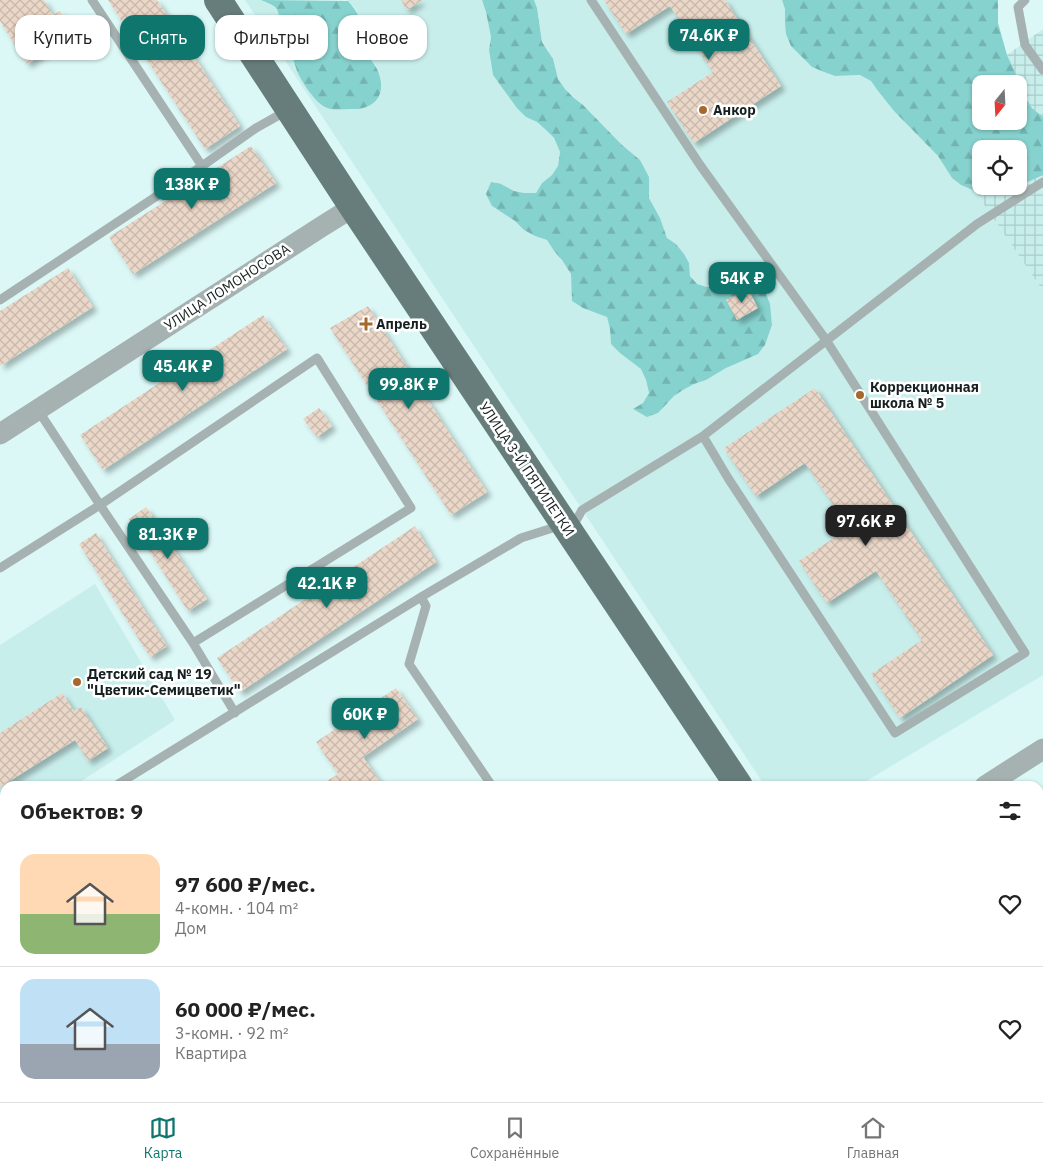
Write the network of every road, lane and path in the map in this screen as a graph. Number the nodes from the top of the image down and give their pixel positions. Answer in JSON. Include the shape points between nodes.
{"nodes":[{"id":1,"x":92,"y":0,"type":"edge"},
{"id":2,"x":218,"y":0,"type":"edge"},
{"id":3,"x":591,"y":0,"type":"edge"},
{"id":4,"x":1025,"y":0,"type":"edge"},
{"id":5,"x":1043,"y":70,"type":"edge"},
{"id":6,"x":290,"y":109,"type":"junction"},
{"id":7,"x":202,"y":166,"type":"junction"},
{"id":8,"x":1043,"y":182,"type":"edge"},
{"id":9,"x":353,"y":207,"type":"junction"},
{"id":10,"x":0,"y":300,"type":"edge"},
{"id":11,"x":826,"y":340,"type":"junction"},
{"id":12,"x":38,"y":410,"type":"junction"},
{"id":13,"x":0,"y":434,"type":"edge"},
{"id":14,"x":703,"y":436,"type":"junction"},
{"id":15,"x":100,"y":505,"type":"junction"},
{"id":16,"x":567,"y":529,"type":"junction"},
{"id":17,"x":0,"y":568,"type":"edge"},
{"id":18,"x":421,"y":597,"type":"junction"},
{"id":19,"x":193,"y":643,"type":"junction"},
{"id":20,"x":235,"y":713,"type":"junction"},
{"id":21,"x":1043,"y":749,"type":"edge"},
{"id":22,"x":123,"y":781,"type":"edge"},
{"id":23,"x":489,"y":781,"type":"edge"},
{"id":24,"x":736,"y":781,"type":"edge"},
{"id":25,"x":993,"y":781,"type":"edge"}],
"edges":[{"from":1,"to":7,"type":"lane"},
{"from":2,"to":6,"type":"main road","name":"УЛИЦА 3-Й ПЯТИЛЕТКИ"},
{"from":3,"to":11,"type":"lane","via":[[700,165]]},
{"from":4,"to":5,"type":"lane","via":[[1018,7],[1025,45]]},
{"from":6,"to":7,"type":"lane","via":[[256,128]]},
{"from":6,"to":9,"type":"main road","name":"УЛИЦА 3-Й ПЯТИЛЕТКИ"},
{"from":7,"to":10,"type":"lane"},
{"from":8,"to":11,"type":"lane","via":[[977,224]]},
{"from":9,"to":12,"type":"street","name":"УЛИЦА ЛОМОНОСОВА"},
{"from":9,"to":16,"type":"main road","name":"УЛИЦА 3-Й ПЯТИЛЕТКИ"},
{"from":11,"to":14,"type":"lane"},
{"from":11,"to":14,"type":"lane","via":[[1025,654],[895,733]]},
{"from":12,"to":13,"type":"street","name":"УЛИЦА ЛОМОНОСОВА"},
{"from":12,"to":15,"type":"lane"},
{"from":14,"to":16,"type":"lane","via":[[582,510]]},
{"from":15,"to":17,"type":"lane"},
{"from":15,"to":19,"type":"lane"},
{"from":15,"to":19,"type":"lane","via":[[317,358],[411,508]]},
{"from":16,"to":18,"type":"lane","via":[[521,538]]},
{"from":16,"to":24,"type":"main road","name":"УЛИЦА 3-Й ПЯТИЛЕТКИ"},
{"from":18,"to":20,"type":"lane"},
{"from":18,"to":23,"type":"lane","via":[[426,606],[409,664]]},
{"from":19,"to":20,"type":"lane"},
{"from":20,"to":22,"type":"lane"},
{"from":21,"to":25,"type":"street"}]}
